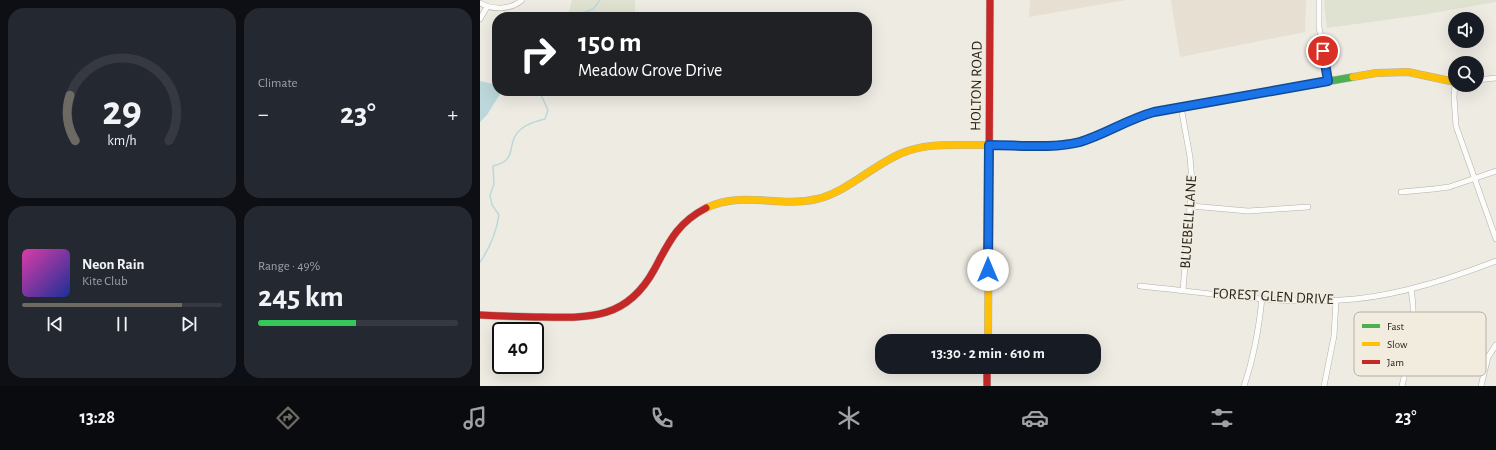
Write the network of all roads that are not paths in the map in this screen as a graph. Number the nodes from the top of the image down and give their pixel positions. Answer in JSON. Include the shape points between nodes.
{"nodes":[{"id":1,"x":522,"y":0,"type":"edge"},
{"id":2,"x":990,"y":0,"type":"edge"},
{"id":3,"x":1319,"y":0,"type":"edge"},
{"id":4,"x":480,"y":3,"type":"edge"},
{"id":5,"x":487,"y":7,"type":"junction"},
{"id":6,"x":480,"y":19,"type":"edge"},
{"id":7,"x":1496,"y":78,"type":"edge"},
{"id":8,"x":1484,"y":79,"type":"edge"},
{"id":9,"x":1328,"y":81,"type":"junction"},
{"id":10,"x":1448,"y":81,"type":"edge"},
{"id":11,"x":1454,"y":92,"type":"edge"},
{"id":12,"x":1181,"y":107,"type":"junction"},
{"id":13,"x":989,"y":145,"type":"junction"},
{"id":14,"x":1496,"y":171,"type":"edge"},
{"id":15,"x":1474,"y":179,"type":"junction"},
{"id":16,"x":1401,"y":192,"type":"dead end"},
{"id":17,"x":1191,"y":206,"type":"junction"},
{"id":18,"x":1308,"y":207,"type":"dead end"},
{"id":19,"x":1496,"y":239,"type":"edge"},
{"id":20,"x":1496,"y":261,"type":"edge"},
{"id":21,"x":1140,"y":286,"type":"dead end"},
{"id":22,"x":1411,"y":289,"type":"junction"},
{"id":23,"x":1183,"y":290,"type":"junction"},
{"id":24,"x":1262,"y":298,"type":"junction"},
{"id":25,"x":1336,"y":300,"type":"junction"},
{"id":26,"x":1414,"y":312,"type":"edge"},
{"id":27,"x":480,"y":315,"type":"edge"},
{"id":28,"x":988,"y":334,"type":"edge"},
{"id":29,"x":1496,"y":345,"type":"edge"},
{"id":30,"x":1486,"y":365,"type":"edge"},
{"id":31,"x":988,"y":374,"type":"edge"},
{"id":32,"x":1404,"y":376,"type":"edge"},
{"id":33,"x":1483,"y":376,"type":"edge"},
{"id":34,"x":987,"y":386,"type":"edge"},
{"id":35,"x":1244,"y":386,"type":"edge"},
{"id":36,"x":1324,"y":386,"type":"edge"},
{"id":37,"x":1402,"y":386,"type":"edge"},
{"id":38,"x":1481,"y":386,"type":"edge"}],
"edges":[{"from":1,"to":5,"type":"street","via":[[507,7]]},
{"from":2,"to":13,"type":"street","name":"HOLTON ROAD"},
{"from":3,"to":9,"type":"street","via":[[1319,27]]},
{"from":4,"to":5,"type":"street"},
{"from":5,"to":6,"type":"street"},
{"from":7,"to":8,"type":"street"},
{"from":9,"to":10,"type":"street","via":[[1376,73],[1408,72]]},
{"from":9,"to":12,"type":"street"},
{"from":11,"to":15,"type":"street","via":[[1456,126]]},
{"from":12,"to":13,"type":"street","via":[[1144,114],[1080,142],[1061,145]]},
{"from":12,"to":17,"type":"street","name":"BLUEBELL LANE","via":[[1192,170]]},
{"from":13,"to":27,"type":"street","via":[[930,145],[909,150],[836,192],[818,199],[737,199],[721,202],[703,210],[675,230],[650,278],[635,297],[609,312],[575,318]]},
{"from":13,"to":28,"type":"street","name":"HOLTON ROAD"},
{"from":14,"to":15,"type":"street"},
{"from":15,"to":16,"type":"street","via":[[1449,187]]},
{"from":15,"to":19,"type":"street"},
{"from":17,"to":18,"type":"street","via":[[1248,211]]},
{"from":17,"to":23,"type":"street","name":"BLUEBELL LANE"},
{"from":20,"to":22,"type":"street","name":"FOREST GLEN DRIVE"},
{"from":21,"to":23,"type":"street","name":"FOREST GLEN DRIVE"},
{"from":22,"to":25,"type":"street","name":"FOREST GLEN DRIVE"},
{"from":22,"to":26,"type":"street"},
{"from":23,"to":24,"type":"street","name":"FOREST GLEN DRIVE"},
{"from":24,"to":25,"type":"street","name":"FOREST GLEN DRIVE"},
{"from":24,"to":35,"type":"street","via":[[1256,342]]},
{"from":25,"to":36,"type":"street","via":[[1334,336]]},
{"from":29,"to":30,"type":"street"},
{"from":31,"to":34,"type":"street"},
{"from":32,"to":37,"type":"street"},
{"from":33,"to":38,"type":"street"}]}
